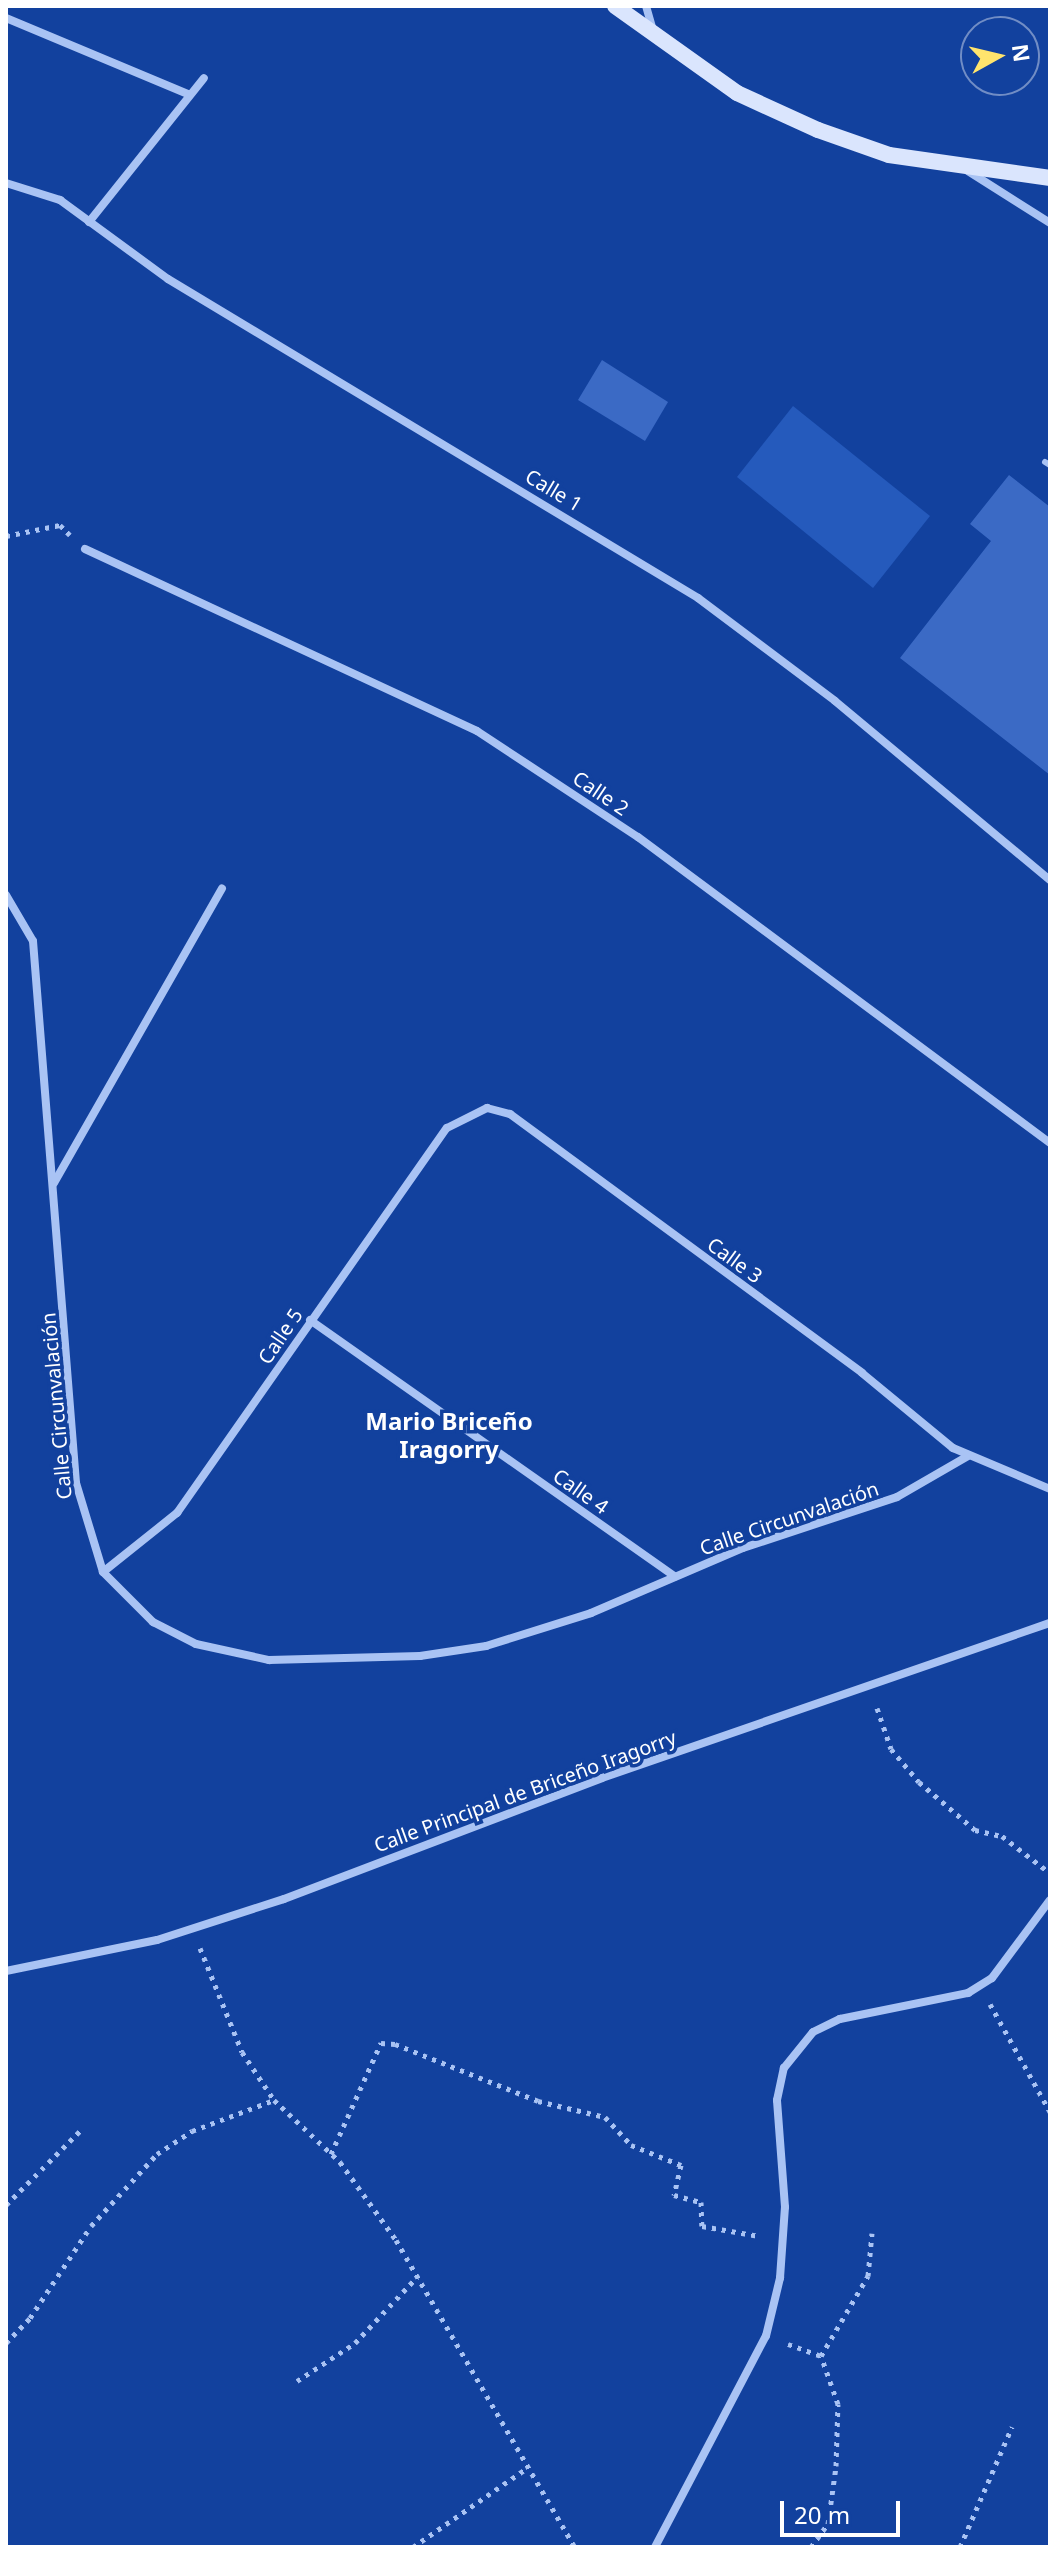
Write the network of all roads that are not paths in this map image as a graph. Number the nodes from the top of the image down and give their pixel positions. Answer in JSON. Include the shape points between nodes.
{"nodes":[{"id":1,"x":615,"y":6,"type":"edge"},
{"id":2,"x":646,"y":6,"type":"edge"},
{"id":3,"x":6,"y":18,"type":"edge"},
{"id":4,"x":655,"y":39,"type":"junction"},
{"id":5,"x":204,"y":78,"type":"dead end"},
{"id":6,"x":190,"y":95,"type":"junction"},
{"id":7,"x":964,"y":168,"type":"junction"},
{"id":8,"x":1050,"y":178,"type":"edge"},
{"id":9,"x":6,"y":183,"type":"edge"},
{"id":10,"x":89,"y":222,"type":"junction"},
{"id":11,"x":1050,"y":223,"type":"edge"},
{"id":12,"x":85,"y":549,"type":"road end"},
{"id":13,"x":1050,"y":880,"type":"edge"},
{"id":14,"x":222,"y":888,"type":"dead end"},
{"id":15,"x":6,"y":895,"type":"edge"},
{"id":16,"x":474,"y":1110,"type":"joint"},
{"id":17,"x":1050,"y":1143,"type":"edge"},
{"id":18,"x":54,"y":1184,"type":"junction"},
{"id":19,"x":310,"y":1320,"type":"junction"},
{"id":20,"x":968,"y":1456,"type":"junction"},
{"id":21,"x":1050,"y":1489,"type":"edge"},
{"id":22,"x":103,"y":1572,"type":"junction"},
{"id":23,"x":675,"y":1577,"type":"junction"},
{"id":24,"x":1050,"y":1623,"type":"edge"},
{"id":25,"x":1050,"y":1900,"type":"edge"},
{"id":26,"x":6,"y":1971,"type":"edge"},
{"id":27,"x":655,"y":2547,"type":"edge"}],
"edges":[{"from":1,"to":4,"type":"main road"},
{"from":2,"to":4,"type":"street"},
{"from":3,"to":6,"type":"street"},
{"from":4,"to":7,"type":"main road","via":[[737,93],[818,130],[889,155]]},
{"from":5,"to":6,"type":"street"},
{"from":6,"to":10,"type":"street"},
{"from":7,"to":8,"type":"main road"},
{"from":7,"to":11,"type":"street"},
{"from":9,"to":10,"type":"street","name":"Calle 1","via":[[60,200]]},
{"from":10,"to":13,"type":"street","name":"Calle 1","via":[[168,279],[698,598],[835,701]]},
{"from":12,"to":17,"type":"street","name":"Calle 2","via":[[477,731],[638,837]]},
{"from":14,"to":18,"type":"street"},
{"from":15,"to":18,"type":"street","name":"Calle Circunvalación","via":[[33,941]]},
{"from":16,"to":19,"type":"street","name":"Calle 5","via":[[447,1128]]},
{"from":16,"to":20,"type":"street","name":"Calle 3","via":[[510,1114]]},
{"from":18,"to":22,"type":"street","name":"Calle Circunvalación","via":[[76,1483]]},
{"from":19,"to":22,"type":"street","name":"Calle 5","via":[[177,1513]]},
{"from":19,"to":23,"type":"street","name":"Calle 4"},
{"from":20,"to":21,"type":"street"},
{"from":20,"to":23,"type":"street","name":"Calle Circunvalación","via":[[897,1497]]},
{"from":22,"to":23,"type":"street","name":"Calle Circunvalación","via":[[153,1622],[196,1644],[269,1660],[322,1662],[486,1646],[591,1613]]},
{"from":24,"to":26,"type":"street","name":"Calle Principal de Briceño Iragorry","via":[[192,1929]]},
{"from":25,"to":27,"type":"street","via":[[981,1985],[947,2000],[840,2019],[813,2032],[784,2068],[777,2100],[783,2240],[766,2336]]}]}
